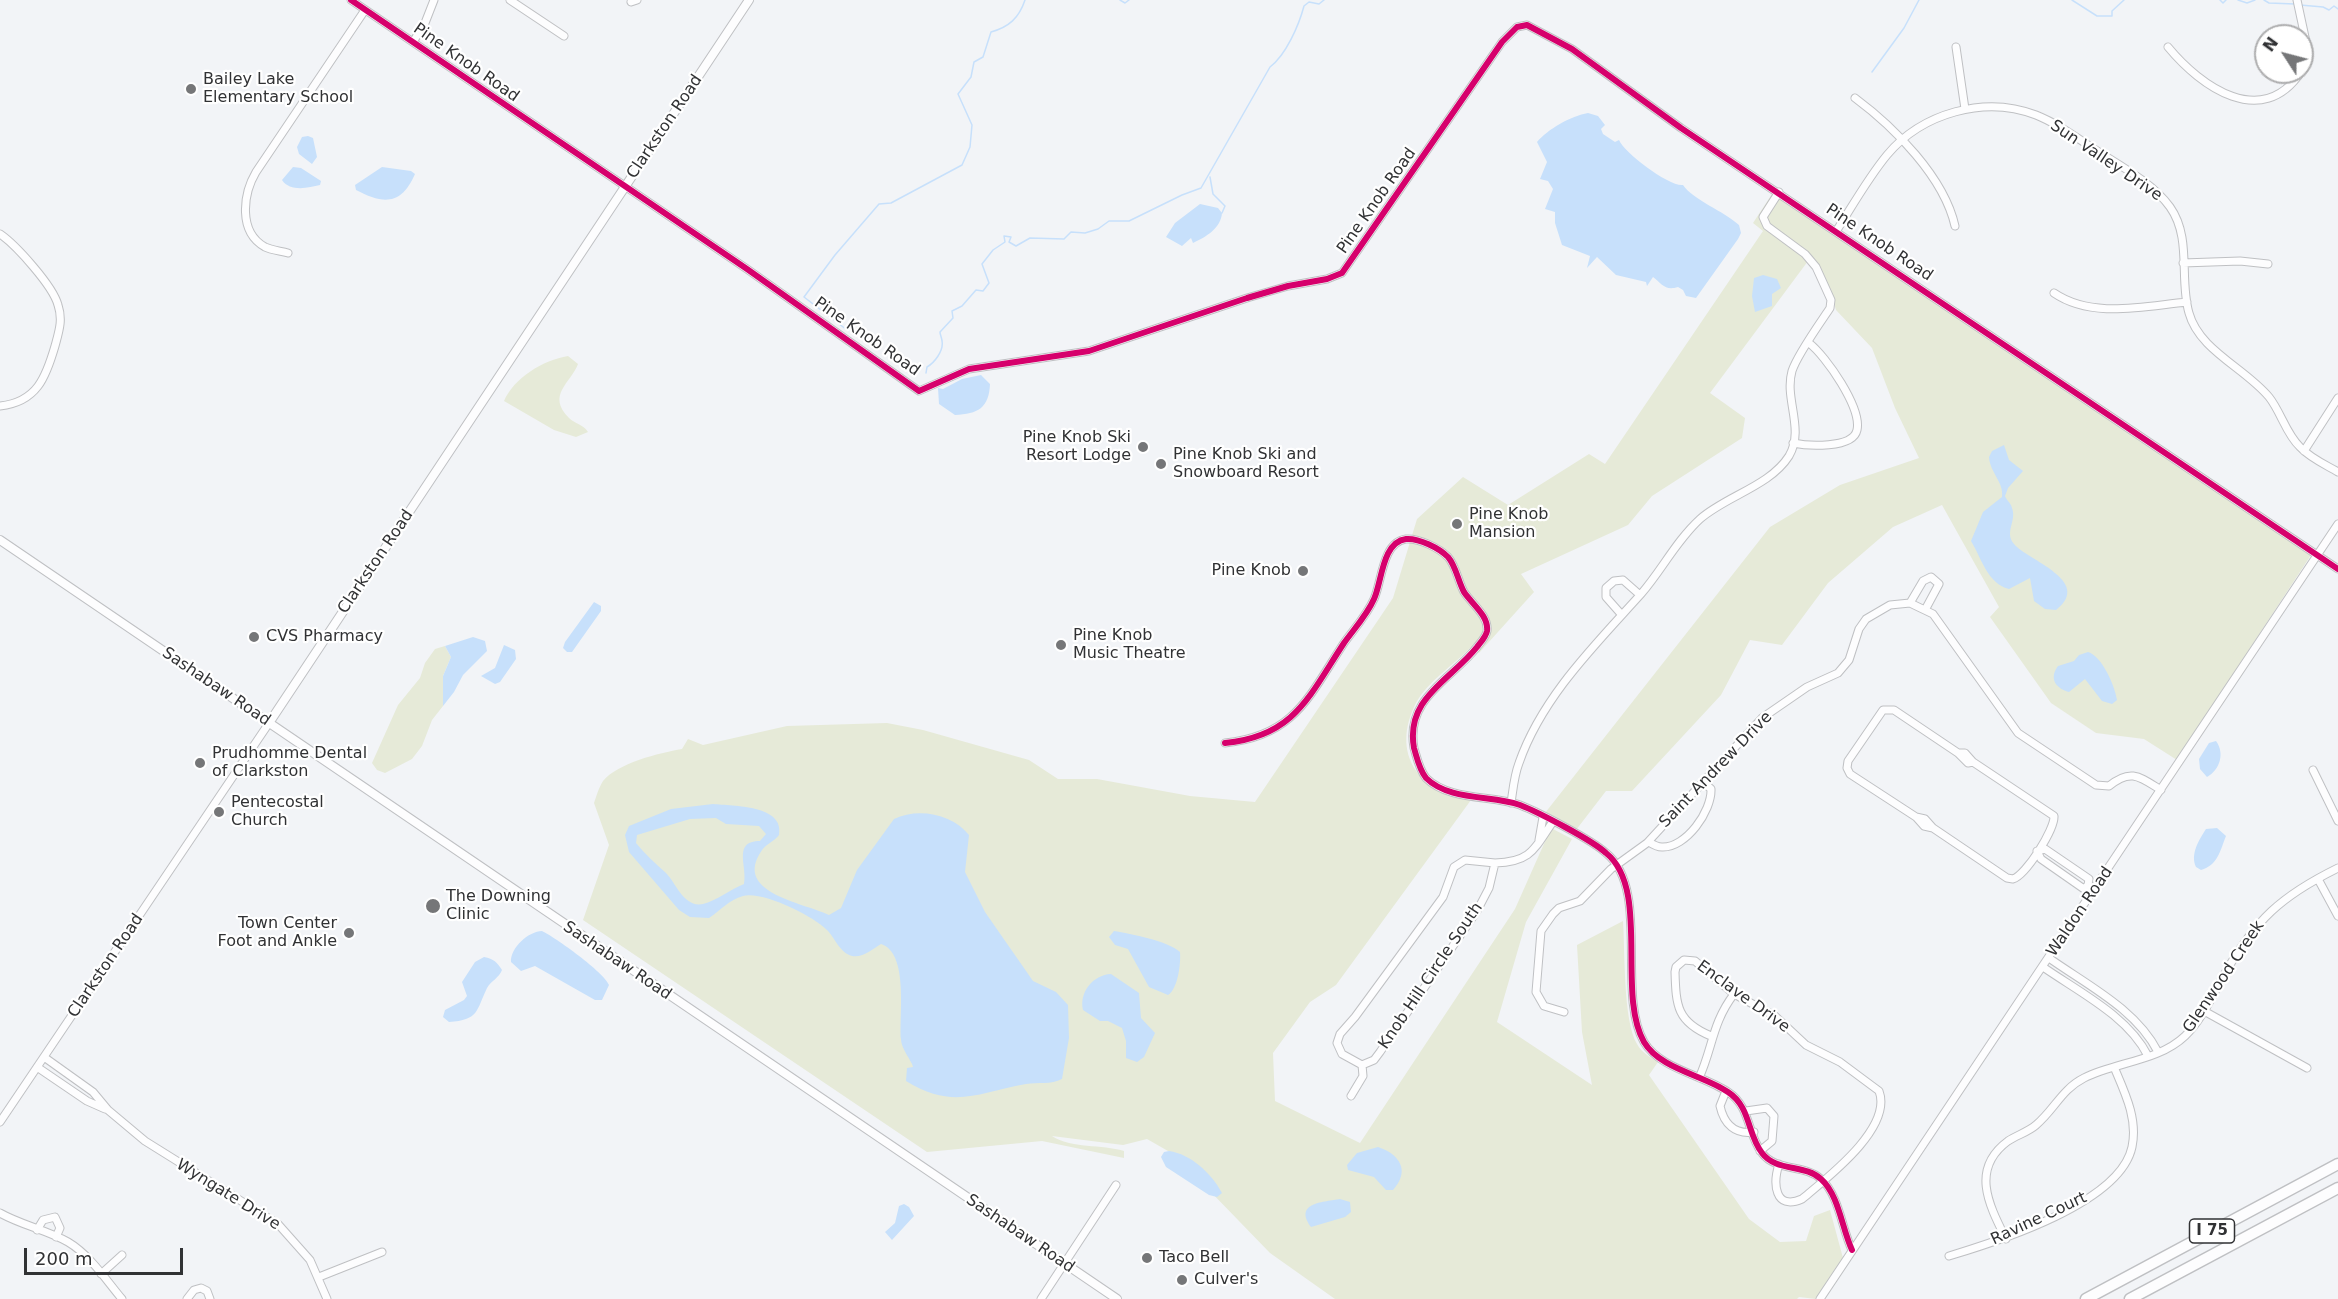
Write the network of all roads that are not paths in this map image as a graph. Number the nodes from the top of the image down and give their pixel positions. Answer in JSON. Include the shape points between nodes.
{"nodes":[{"id":1,"x":351,"y":0,"type":"edge"},
{"id":2,"x":434,"y":0,"type":"edge"},
{"id":3,"x":510,"y":0,"type":"edge"},
{"id":4,"x":748,"y":0,"type":"edge"},
{"id":5,"x":2297,"y":0,"type":"edge"},
{"id":6,"x":365,"y":10,"type":"junction"},
{"id":7,"x":2302,"y":24,"type":"edge"},
{"id":8,"x":564,"y":36,"type":"dead end"},
{"id":9,"x":413,"y":42,"type":"junction"},
{"id":10,"x":1956,"y":47,"type":"dead end"},
{"id":11,"x":2168,"y":47,"type":"dead end"},
{"id":12,"x":2293,"y":84,"type":"edge"},
{"id":13,"x":1855,"y":98,"type":"dead end"},
{"id":14,"x":1965,"y":109,"type":"junction"},
{"id":15,"x":1902,"y":140,"type":"junction"},
{"id":16,"x":626,"y":187,"type":"junction"},
{"id":17,"x":1779,"y":192,"type":"junction"},
{"id":18,"x":1955,"y":226,"type":"dead end"},
{"id":19,"x":1837,"y":230,"type":"junction"},
{"id":20,"x":0,"y":234,"type":"edge"},
{"id":21,"x":288,"y":253,"type":"dead end"},
{"id":22,"x":2184,"y":263,"type":"junction"},
{"id":23,"x":2268,"y":264,"type":"dead end"},
{"id":24,"x":2054,"y":293,"type":"dead end"},
{"id":25,"x":2187,"y":302,"type":"junction"},
{"id":26,"x":1809,"y":343,"type":"junction"},
{"id":27,"x":2338,"y":398,"type":"edge"},
{"id":28,"x":0,"y":406,"type":"edge"},
{"id":29,"x":1793,"y":443,"type":"junction"},
{"id":30,"x":2304,"y":450,"type":"junction"},
{"id":31,"x":2338,"y":472,"type":"edge"},
{"id":32,"x":2338,"y":524,"type":"edge"},
{"id":33,"x":0,"y":540,"type":"edge"},
{"id":34,"x":2317,"y":555,"type":"junction"},
{"id":35,"x":2338,"y":569,"type":"edge"},
{"id":36,"x":1640,"y":594,"type":"junction"},
{"id":37,"x":1910,"y":603,"type":"junction"},
{"id":38,"x":1925,"y":610,"type":"junction"},
{"id":39,"x":1621,"y":614,"type":"junction"},
{"id":40,"x":269,"y":723,"type":"junction"},
{"id":41,"x":1225,"y":743,"type":"dead end"},
{"id":42,"x":2313,"y":770,"type":"dead end"},
{"id":43,"x":1703,"y":782,"type":"junction"},
{"id":44,"x":2161,"y":790,"type":"junction"},
{"id":45,"x":1511,"y":803,"type":"junction"},
{"id":46,"x":1543,"y":818,"type":"junction"},
{"id":47,"x":2338,"y":821,"type":"edge"},
{"id":48,"x":1552,"y":822,"type":"junction"},
{"id":49,"x":1539,"y":840,"type":"junction"},
{"id":50,"x":1648,"y":842,"type":"junction"},
{"id":51,"x":2037,"y":851,"type":"junction"},
{"id":52,"x":1495,"y":862,"type":"junction"},
{"id":53,"x":1617,"y":865,"type":"junction"},
{"id":54,"x":2338,"y":868,"type":"edge"},
{"id":55,"x":2318,"y":879,"type":"junction"},
{"id":56,"x":2095,"y":890,"type":"junction"},
{"id":57,"x":2338,"y":916,"type":"edge"},
{"id":58,"x":2049,"y":958,"type":"junction"},
{"id":59,"x":2043,"y":967,"type":"junction"},
{"id":60,"x":1734,"y":994,"type":"junction"},
{"id":61,"x":2102,"y":996,"type":"junction"},
{"id":62,"x":2096,"y":1004,"type":"junction"},
{"id":63,"x":2204,"y":1011,"type":"junction"},
{"id":64,"x":1564,"y":1012,"type":"dead end"},
{"id":65,"x":1711,"y":1036,"type":"junction"},
{"id":66,"x":2158,"y":1052,"type":"junction"},
{"id":67,"x":2148,"y":1056,"type":"junction"},
{"id":68,"x":44,"y":1057,"type":"junction"},
{"id":69,"x":1362,"y":1065,"type":"junction"},
{"id":70,"x":37,"y":1067,"type":"junction"},
{"id":71,"x":2114,"y":1067,"type":"junction"},
{"id":72,"x":2307,"y":1068,"type":"dead end"},
{"id":73,"x":1699,"y":1078,"type":"junction"},
{"id":74,"x":1726,"y":1091,"type":"junction"},
{"id":75,"x":1352,"y":1096,"type":"dead end"},
{"id":76,"x":108,"y":1110,"type":"junction"},
{"id":77,"x":1746,"y":1111,"type":"junction"},
{"id":78,"x":0,"y":1122,"type":"edge"},
{"id":79,"x":1754,"y":1132,"type":"junction"},
{"id":80,"x":1760,"y":1151,"type":"junction"},
{"id":81,"x":1779,"y":1164,"type":"junction"},
{"id":82,"x":2338,"y":1164,"type":"edge"},
{"id":83,"x":1824,"y":1181,"type":"junction"},
{"id":84,"x":1116,"y":1185,"type":"dead end"},
{"id":85,"x":2338,"y":1188,"type":"edge"},
{"id":86,"x":0,"y":1213,"type":"edge"},
{"id":87,"x":37,"y":1230,"type":"junction"},
{"id":88,"x":56,"y":1237,"type":"junction"},
{"id":89,"x":2006,"y":1239,"type":"junction"},
{"id":90,"x":1852,"y":1250,"type":"junction"},
{"id":91,"x":382,"y":1252,"type":"dead end"},
{"id":92,"x":122,"y":1255,"type":"dead end"},
{"id":93,"x":1949,"y":1256,"type":"dead end"},
{"id":94,"x":1064,"y":1264,"type":"junction"},
{"id":95,"x":101,"y":1274,"type":"junction"},
{"id":96,"x":319,"y":1277,"type":"junction"},
{"id":97,"x":122,"y":1299,"type":"edge"},
{"id":98,"x":188,"y":1299,"type":"edge"},
{"id":99,"x":210,"y":1299,"type":"edge"},
{"id":100,"x":327,"y":1299,"type":"edge"},
{"id":101,"x":1041,"y":1299,"type":"edge"},
{"id":102,"x":1117,"y":1299,"type":"edge"},
{"id":103,"x":1820,"y":1299,"type":"edge"},
{"id":104,"x":2086,"y":1299,"type":"edge"},
{"id":105,"x":2130,"y":1299,"type":"edge"}],
"edges":[{"from":1,"to":6,"type":"street","name":"Pine Knob Road"},
{"from":2,"to":9,"type":"street"},
{"from":3,"to":8,"type":"street"},
{"from":4,"to":16,"type":"main road","name":"Clarkston Road"},
{"from":5,"to":7,"type":"street"},
{"from":6,"to":9,"type":"street","name":"Pine Knob Road"},
{"from":6,"to":21,"type":"street","via":[[256,172],[246,193],[246,215],[253,234],[266,247]]},
{"from":9,"to":16,"type":"street","name":"Pine Knob Road"},
{"from":10,"to":14,"type":"street"},
{"from":11,"to":12,"type":"street","via":[[2182,64],[2231,98],[2262,100],[2279,96]]},
{"from":13,"to":15,"type":"street"},
{"from":14,"to":15,"type":"street","name":"Sun Valley Drive","via":[[1935,118]]},
{"from":14,"to":22,"type":"street","name":"Sun Valley Drive","via":[[2034,114],[2146,185],[2172,210],[2181,232]]},
{"from":15,"to":18,"type":"street","via":[[1939,189]]},
{"from":15,"to":19,"type":"street","name":"Sun Valley Drive","via":[[1873,174]]},
{"from":16,"to":17,"type":"street","name":"Pine Knob Road","via":[[920,391],[969,369],[1089,351],[1247,298],[1342,273],[1502,42],[1517,27],[1527,25],[1551,35]]},
{"from":16,"to":40,"type":"main road","name":"Clarkston Road"},
{"from":17,"to":19,"type":"street","name":"Pine Knob Road"},
{"from":17,"to":26,"type":"street","via":[[1763,217],[1767,225],[1805,254],[1831,300]]},
{"from":19,"to":34,"type":"street","name":"Pine Knob Road"},
{"from":20,"to":28,"type":"street","via":[[50,288],[58,304],[61,325],[46,377],[38,388],[21,400]]},
{"from":22,"to":23,"type":"street"},
{"from":22,"to":25,"type":"street","name":"Sun Valley Drive"},
{"from":24,"to":25,"type":"street","via":[[2067,302],[2093,308]]},
{"from":25,"to":30,"type":"street","name":"Sun Valley Drive","via":[[2197,332],[2263,391]]},
{"from":26,"to":29,"type":"street","via":[[1795,363],[1790,382],[1795,420]]},
{"from":26,"to":29,"type":"street","via":[[1833,367],[1843,385],[1857,430],[1853,437],[1826,446]]},
{"from":27,"to":30,"type":"street"},
{"from":29,"to":36,"type":"street","via":[[1782,465],[1712,510],[1687,532]]},
{"from":30,"to":31,"type":"street","name":"Sun Valley Drive"},
{"from":32,"to":34,"type":"street","name":"Waldon Road"},
{"from":33,"to":40,"type":"main road","name":"Sashabaw Road"},
{"from":34,"to":35,"type":"street","name":"Pine Knob Road"},
{"from":34,"to":44,"type":"street","name":"Waldon Road"},
{"from":36,"to":39,"type":"street"},
{"from":36,"to":39,"type":"street","via":[[1623,580],[1614,580],[1606,588],[1606,597]]},
{"from":37,"to":38,"type":"street"},
{"from":37,"to":38,"type":"street","via":[[1923,581],[1931,577],[1939,584]]},
{"from":37,"to":43,"type":"street","name":"Saint Andrew Drive","via":[[1890,605],[1866,619],[1844,667],[1762,718]]},
{"from":38,"to":44,"type":"street","via":[[1942,624],[2018,733],[2096,785],[2109,786],[2120,776],[2133,775]]},
{"from":39,"to":45,"type":"street","via":[[1586,654],[1535,727],[1518,765]]},
{"from":40,"to":68,"type":"street","name":"Clarkston Road"},
{"from":40,"to":94,"type":"main road","name":"Sashabaw Road"},
{"from":41,"to":45,"type":"street","via":[[1271,732],[1301,707],[1373,601],[1391,549],[1402,540],[1411,539],[1440,550],[1450,559],[1463,590],[1487,628],[1474,652],[1419,707],[1413,739],[1419,767],[1426,777],[1444,788]]},
{"from":42,"to":47,"type":"street"},
{"from":43,"to":50,"type":"street","name":"Saint Andrew Drive"},
{"from":43,"to":50,"type":"street","via":[[1711,789],[1711,797],[1696,826],[1667,846]]},
{"from":44,"to":56,"type":"street","name":"Waldon Road"},
{"from":45,"to":46,"type":"street"},
{"from":46,"to":48,"type":"street"},
{"from":46,"to":49,"type":"street"},
{"from":48,"to":49,"type":"street"},
{"from":48,"to":53,"type":"street","via":[[1606,852]]},
{"from":49,"to":52,"type":"street","via":[[1523,859]]},
{"from":50,"to":53,"type":"street","name":"Saint Andrew Drive"},
{"from":51,"to":51,"type":"street","via":[[2052,829],[2054,816],[1965,753],[1958,753],[1894,710],[1883,710],[1848,761],[1850,774],[2007,878],[2020,877]]},
{"from":51,"to":56,"type":"street","via":[[2044,849],[2089,879],[2088,885]]},
{"from":52,"to":69,"type":"street","name":"Knob Hill Circle South","via":[[1489,888],[1477,911],[1380,1052]]},
{"from":52,"to":69,"type":"street","via":[[1466,860],[1454,867],[1443,897],[1340,1034],[1337,1043],[1342,1054]]},
{"from":53,"to":64,"type":"street","name":"Saint Andrew Drive","via":[[1580,902],[1559,908],[1541,932],[1536,992],[1545,1006]]},
{"from":53,"to":73,"type":"street","via":[[1628,898],[1640,1034],[1652,1051]]},
{"from":54,"to":55,"type":"street","name":"Glenwood Creek"},
{"from":55,"to":57,"type":"street"},
{"from":55,"to":63,"type":"street","name":"Glenwood Creek","via":[[2269,911],[2251,931]]},
{"from":56,"to":58,"type":"street","name":"Waldon Road"},
{"from":58,"to":59,"type":"street","name":"Waldon Road"},
{"from":58,"to":61,"type":"street"},
{"from":59,"to":62,"type":"street"},
{"from":59,"to":90,"type":"street","name":"Waldon Road"},
{"from":60,"to":65,"type":"street"},
{"from":60,"to":65,"type":"street","name":"Enclave Drive","via":[[1695,961],[1684,960],[1676,967],[1676,996],[1682,1018]]},
{"from":60,"to":83,"type":"street","name":"Enclave Drive","via":[[1775,1016],[1806,1045],[1840,1062],[1879,1091],[1879,1116],[1860,1146]]},
{"from":61,"to":62,"type":"street"},
{"from":61,"to":66,"type":"street","via":[[2134,1018]]},
{"from":62,"to":67,"type":"street","via":[[2140,1038]]},
{"from":63,"to":66,"type":"street","name":"Glenwood Creek","via":[[2184,1037]]},
{"from":63,"to":72,"type":"street"},
{"from":65,"to":73,"type":"street"},
{"from":66,"to":67,"type":"street","name":"Glenwood Creek"},
{"from":67,"to":71,"type":"street","name":"Glenwood Creek"},
{"from":68,"to":70,"type":"street","name":"Clarkston Road"},
{"from":68,"to":76,"type":"street","name":"Wyngate Drive","via":[[93,1092]]},
{"from":69,"to":75,"type":"street","via":[[1364,1076]]},
{"from":70,"to":76,"type":"street","name":"Wyngate Drive","via":[[87,1101]]},
{"from":70,"to":78,"type":"street","name":"Clarkston Road"},
{"from":71,"to":89,"type":"street","name":"Glenwood Creek","via":[[2067,1088],[2035,1125],[2009,1141],[1993,1157],[1987,1170],[1987,1202]]},
{"from":71,"to":89,"type":"street","name":"Ravine Court","via":[[2133,1116],[2133,1145],[2126,1165],[2115,1178],[2080,1203]]},
{"from":73,"to":74,"type":"street"},
{"from":74,"to":77,"type":"street"},
{"from":74,"to":79,"type":"street","via":[[1720,1106],[1731,1128],[1744,1134]]},
{"from":76,"to":96,"type":"street","name":"Wyngate Drive","via":[[158,1150],[278,1224],[305,1253]]},
{"from":77,"to":79,"type":"street"},
{"from":77,"to":80,"type":"street","via":[[1767,1108],[1774,1116],[1772,1141]]},
{"from":79,"to":80,"type":"street"},
{"from":80,"to":81,"type":"street","via":[[1769,1161]]},
{"from":81,"to":83,"type":"street","via":[[1809,1172]]},
{"from":81,"to":83,"type":"street","via":[[1774,1186],[1785,1200],[1802,1199]]},
{"from":82,"to":104,"type":"highway","number":"I 75"},
{"from":83,"to":90,"type":"street"},
{"from":84,"to":94,"type":"street"},
{"from":85,"to":105,"type":"highway","number":"I 75"},
{"from":86,"to":87,"type":"street"},
{"from":87,"to":88,"type":"street"},
{"from":87,"to":88,"type":"street","via":[[43,1220],[55,1217],[60,1228]]},
{"from":88,"to":95,"type":"street","via":[[68,1242]]},
{"from":89,"to":93,"type":"street","name":"Ravine Court"},
{"from":90,"to":103,"type":"street","name":"Waldon Road"},
{"from":91,"to":96,"type":"street"},
{"from":92,"to":95,"type":"street"},
{"from":94,"to":101,"type":"street"},
{"from":94,"to":102,"type":"main road","name":"Sashabaw Road"},
{"from":95,"to":97,"type":"street"},
{"from":96,"to":100,"type":"street","name":"Wyngate Drive"},
{"from":98,"to":99,"type":"street","via":[[201,1288]]}]}
